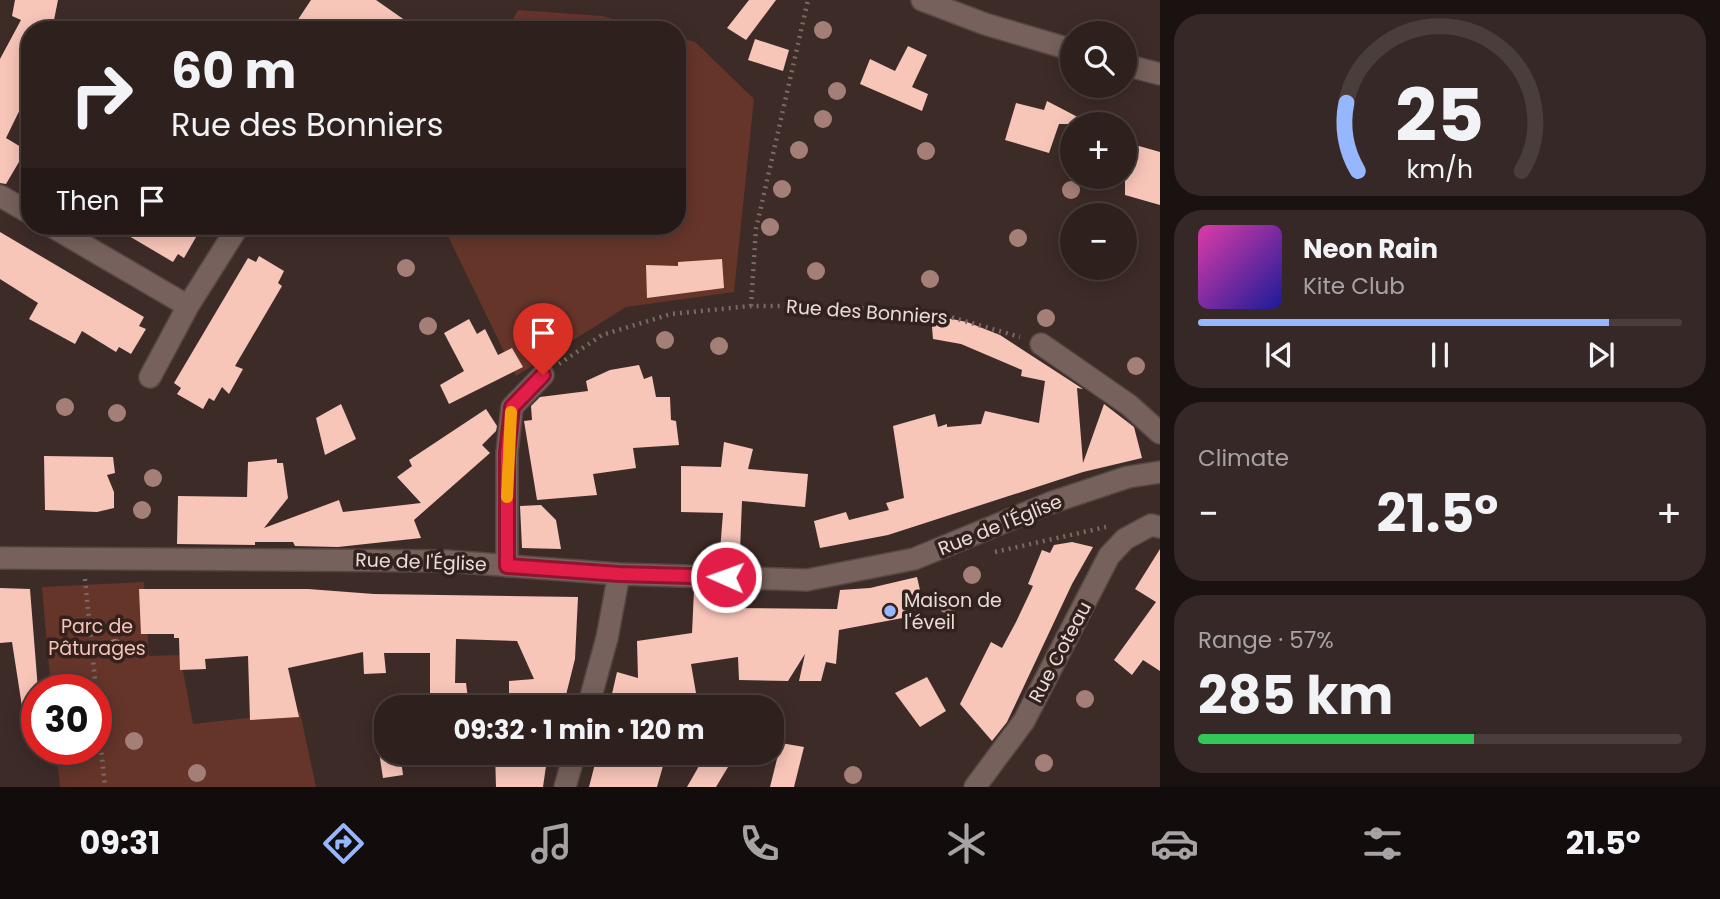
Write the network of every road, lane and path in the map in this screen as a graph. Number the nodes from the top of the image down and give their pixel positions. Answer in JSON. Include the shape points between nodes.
{"nodes":[{"id":1,"x":808,"y":0,"type":"edge"},
{"id":2,"x":922,"y":0,"type":"edge"},
{"id":3,"x":1060,"y":46,"type":"edge"},
{"id":4,"x":1137,"y":68,"type":"edge"},
{"id":5,"x":1160,"y":75,"type":"edge"},
{"id":6,"x":0,"y":196,"type":"edge"},
{"id":7,"x":21,"y":208,"type":"edge"},
{"id":8,"x":66,"y":235,"type":"edge"},
{"id":9,"x":233,"y":235,"type":"edge"},
{"id":10,"x":188,"y":306,"type":"junction"},
{"id":11,"x":751,"y":306,"type":"junction"},
{"id":12,"x":1041,"y":344,"type":"joint"},
{"id":13,"x":543,"y":375,"type":"joint"},
{"id":14,"x":150,"y":377,"type":"dead end"},
{"id":15,"x":1160,"y":433,"type":"edge"},
{"id":16,"x":1160,"y":472,"type":"edge"},
{"id":17,"x":1156,"y":526,"type":"edge"},
{"id":18,"x":993,"y":552,"type":"dead end"},
{"id":19,"x":83,"y":557,"type":"junction"},
{"id":20,"x":0,"y":558,"type":"edge"},
{"id":21,"x":507,"y":566,"type":"junction"},
{"id":22,"x":619,"y":574,"type":"junction"},
{"id":23,"x":94,"y":674,"type":"edge"},
{"id":24,"x":591,"y":695,"type":"edge"},
{"id":25,"x":103,"y":765,"type":"edge"},
{"id":26,"x":571,"y":765,"type":"edge"},
{"id":27,"x":105,"y":787,"type":"edge"},
{"id":28,"x":565,"y":787,"type":"edge"},
{"id":29,"x":975,"y":787,"type":"edge"}],
"edges":[{"from":1,"to":11,"type":"path","via":[[756,229]]},
{"from":2,"to":3,"type":"street"},
{"from":4,"to":5,"type":"street"},
{"from":6,"to":7,"type":"street"},
{"from":8,"to":10,"type":"street"},
{"from":9,"to":10,"type":"street"},
{"from":10,"to":14,"type":"street"},
{"from":11,"to":12,"type":"path","name":"Rue des Bonniers","via":[[835,306],[947,316]]},
{"from":11,"to":13,"type":"path","name":"Rue des Bonniers","via":[[671,314],[602,335]]},
{"from":12,"to":15,"type":"street","via":[[1129,405]]},
{"from":13,"to":21,"type":"street","via":[[512,407],[507,453]]},
{"from":16,"to":22,"type":"street","name":"Rue de l'Église","via":[[1128,477],[1050,503],[914,559],[839,576],[807,580]]},
{"from":17,"to":18,"type":"path","via":[[1092,529]]},
{"from":17,"to":29,"type":"street","name":"Rue Coteau","via":[[1125,540],[1109,556],[1024,721]]},
{"from":19,"to":20,"type":"street","name":"Rue de l'Église"},
{"from":19,"to":21,"type":"street","name":"Rue de l'Église","via":[[446,561]]},
{"from":19,"to":23,"type":"path"},
{"from":21,"to":22,"type":"street","name":"Rue de l'Église"},
{"from":22,"to":24,"type":"street"},
{"from":25,"to":27,"type":"path"},
{"from":26,"to":28,"type":"street"}]}
